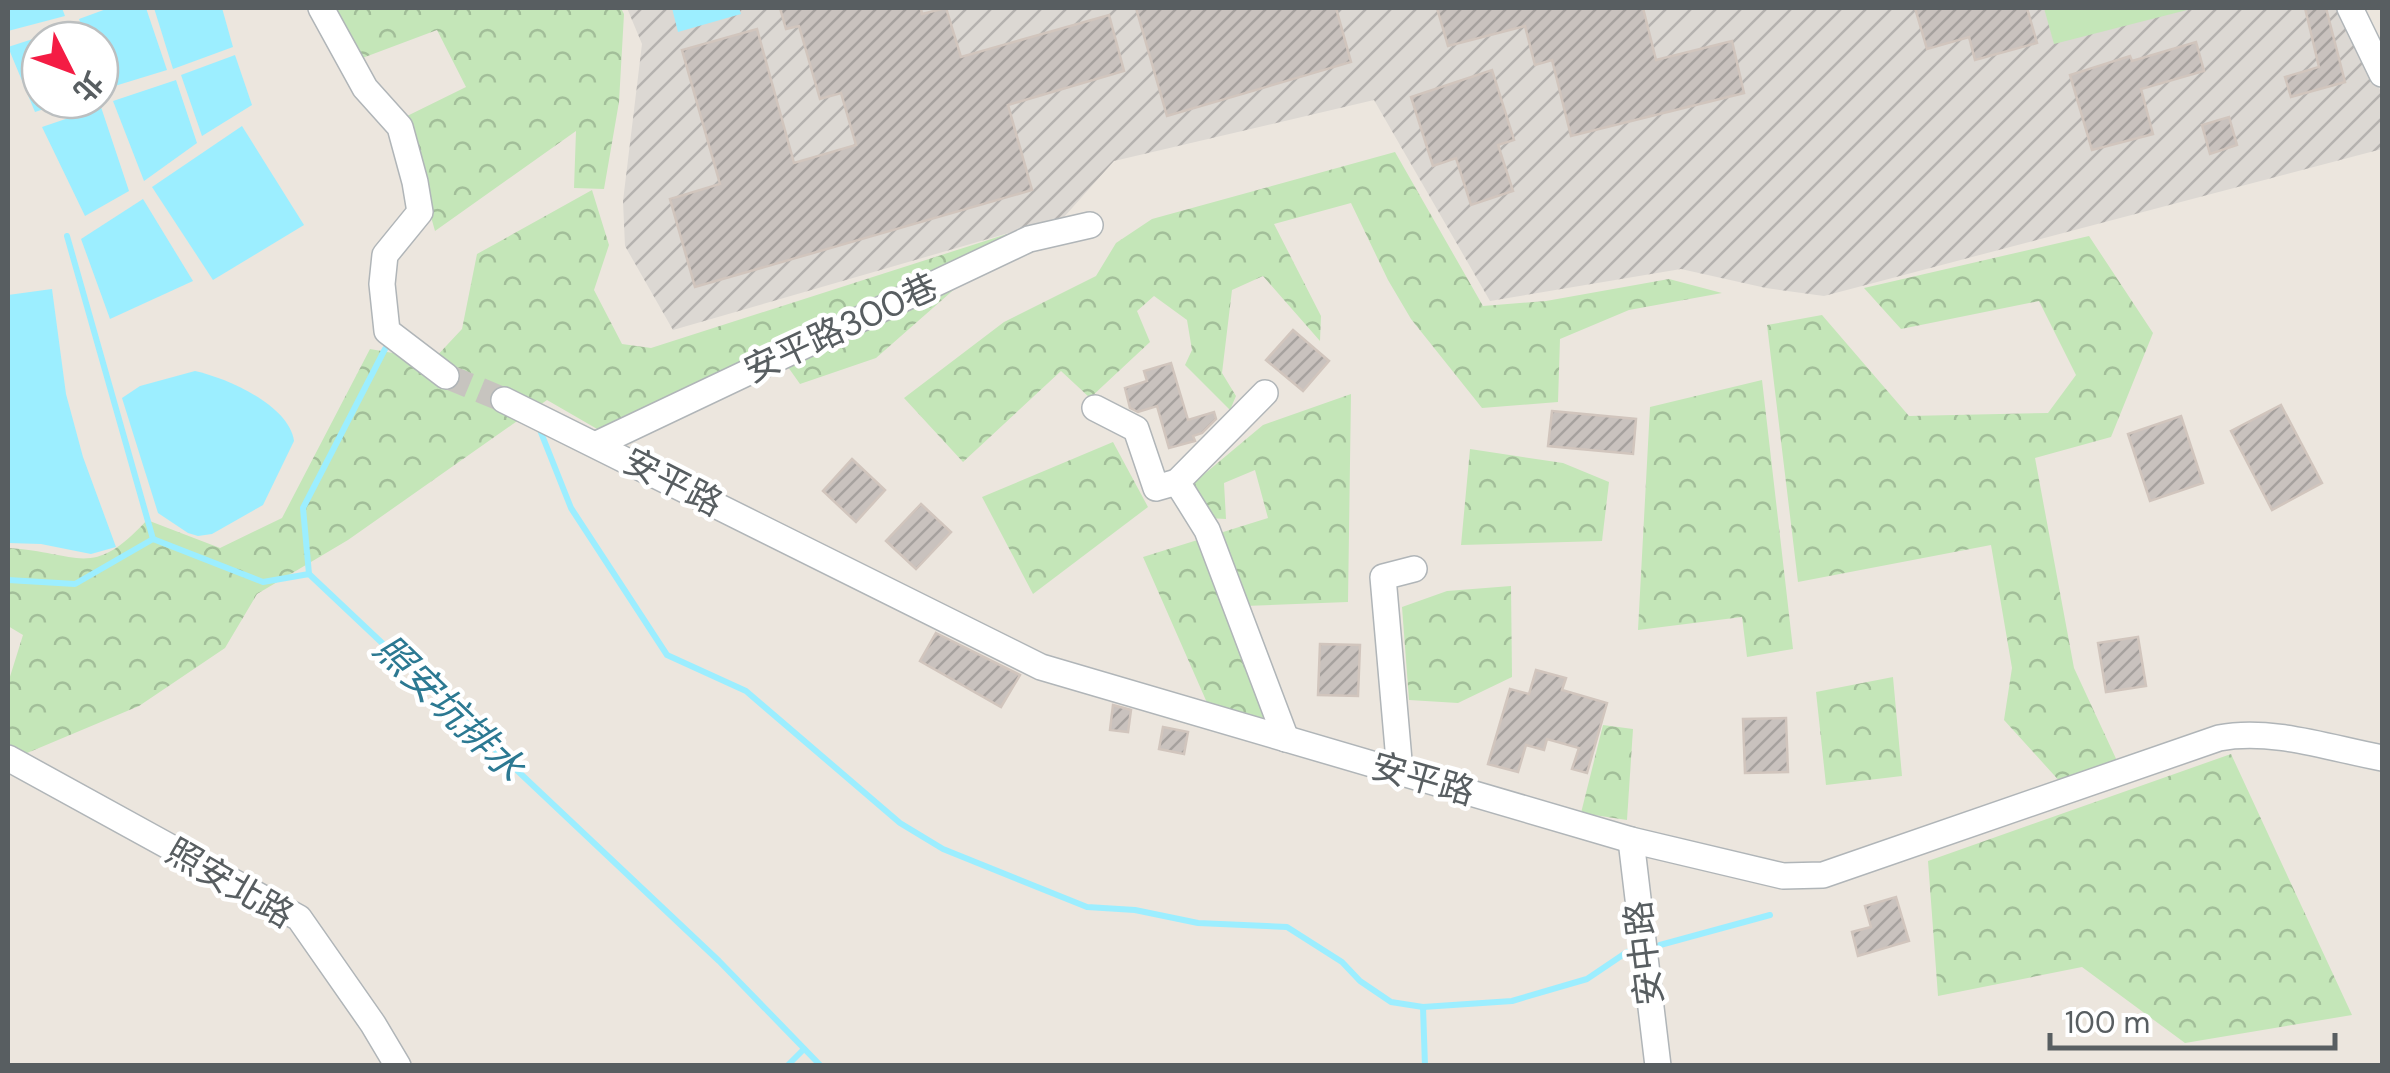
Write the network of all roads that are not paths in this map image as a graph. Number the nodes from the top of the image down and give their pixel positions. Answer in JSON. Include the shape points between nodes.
{"nodes":[{"id":1,"x":322,"y":8,"type":"edge"},
{"id":2,"x":2350,"y":8,"type":"edge"},
{"id":3,"x":2382,"y":74,"type":"edge"},
{"id":4,"x":1090,"y":225,"type":"dead end"},
{"id":5,"x":446,"y":376,"type":"tunnel mouth"},
{"id":6,"x":1265,"y":393,"type":"dead end"},
{"id":7,"x":504,"y":400,"type":"tunnel mouth"},
{"id":8,"x":1095,"y":408,"type":"dead end"},
{"id":9,"x":597,"y":444,"type":"junction"},
{"id":10,"x":1178,"y":482,"type":"junction"},
{"id":11,"x":1414,"y":569,"type":"dead end"},
{"id":12,"x":1286,"y":739,"type":"junction"},
{"id":13,"x":2382,"y":758,"type":"edge"},
{"id":14,"x":15,"y":770,"type":"edge"},
{"id":15,"x":1400,"y":772,"type":"junction"},
{"id":16,"x":1631,"y":840,"type":"junction"},
{"id":17,"x":398,"y":1066,"type":"edge"},
{"id":18,"x":1658,"y":1066,"type":"edge"}],
"edges":[{"from":1,"to":5,"type":"street","via":[[365,88],[400,127],[415,182],[420,212],[385,255],[387,332]]},
{"from":2,"to":3,"type":"street"},
{"from":4,"to":9,"type":"street","name":"安平路300巷","via":[[1030,239]]},
{"from":6,"to":10,"type":"street"},
{"from":7,"to":9,"type":"street","name":"安平路"},
{"from":8,"to":10,"type":"street","via":[[1136,429],[1156,488]]},
{"from":9,"to":12,"type":"street","name":"安平路","via":[[1041,667]]},
{"from":10,"to":12,"type":"street","via":[[1207,530]]},
{"from":11,"to":15,"type":"street","via":[[1383,577]]},
{"from":12,"to":15,"type":"street","name":"安平路"},
{"from":13,"to":16,"type":"street","name":"安平路","via":[[2273,736],[2218,738],[1824,875],[1784,876]]},
{"from":14,"to":17,"type":"street","name":"照安北路","via":[[298,918]]},
{"from":15,"to":16,"type":"street","name":"安平路"},
{"from":16,"to":18,"type":"street","name":"安中路"}]}
